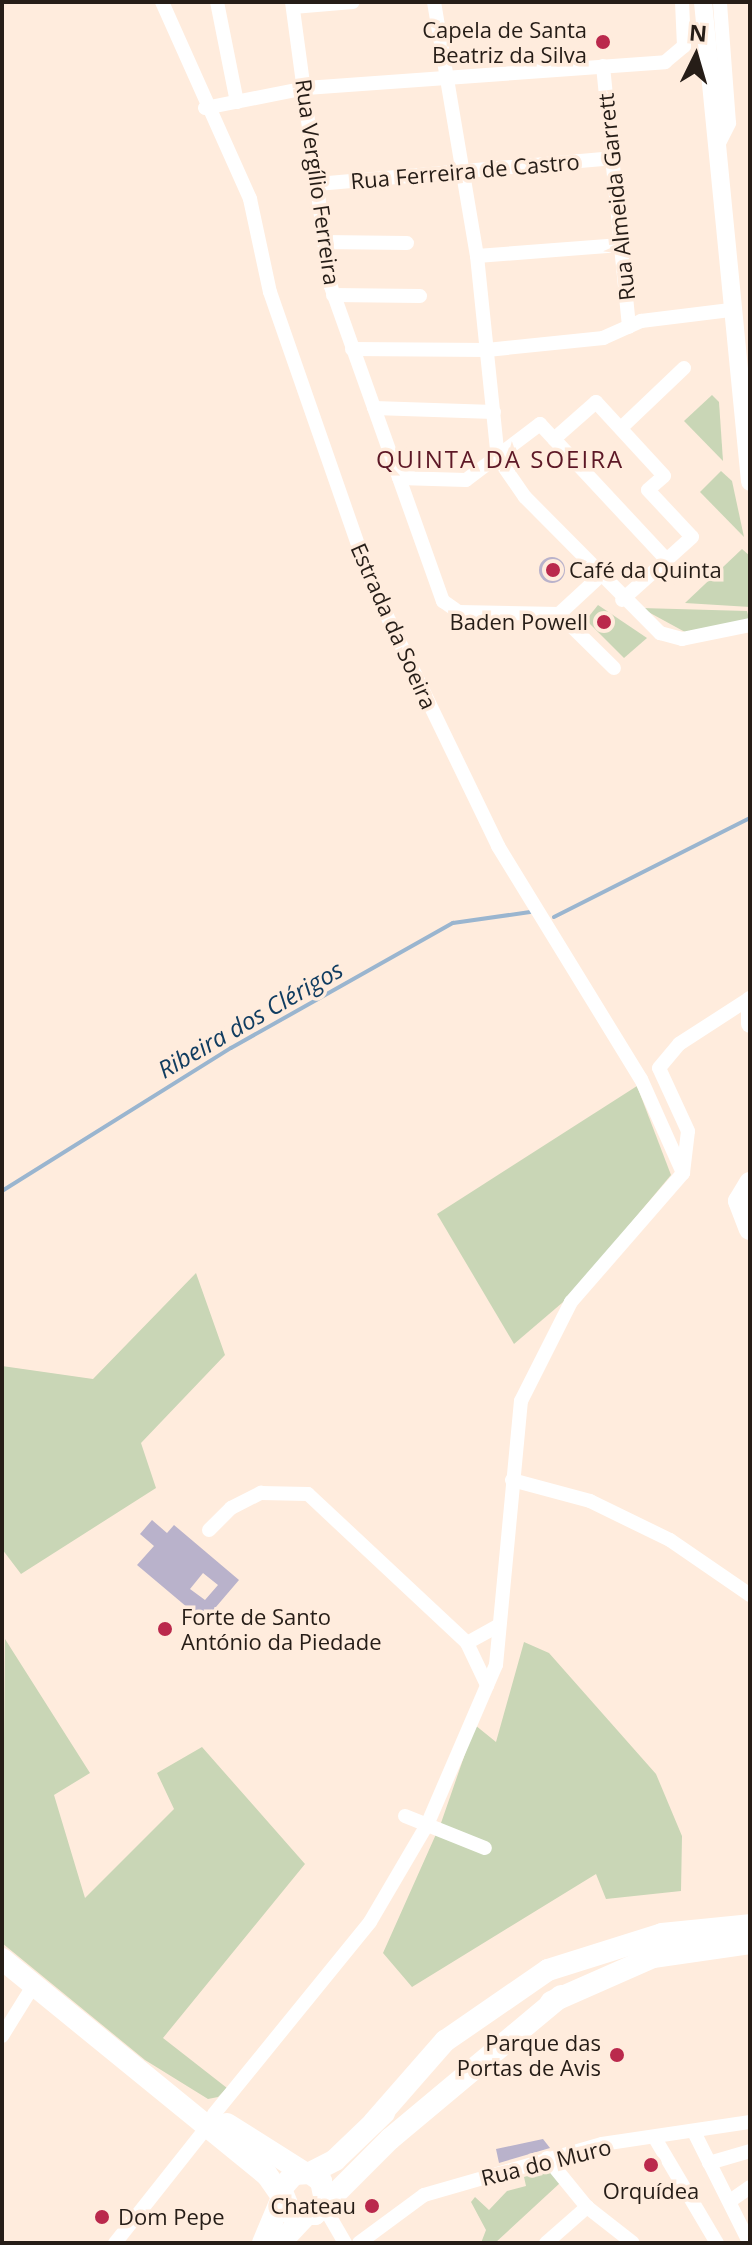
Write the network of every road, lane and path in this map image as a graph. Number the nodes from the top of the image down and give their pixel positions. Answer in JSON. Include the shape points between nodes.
{"nodes":[{"id":1,"x":162,"y":2,"type":"edge"},
{"id":2,"x":217,"y":2,"type":"edge"},
{"id":3,"x":353,"y":2,"type":"edge"},
{"id":4,"x":434,"y":2,"type":"edge"},
{"id":5,"x":682,"y":2,"type":"edge"},
{"id":6,"x":703,"y":2,"type":"edge"},
{"id":7,"x":720,"y":2,"type":"edge"},
{"id":8,"x":293,"y":5,"type":"edge"},
{"id":9,"x":603,"y":66,"type":"junction"},
{"id":10,"x":446,"y":77,"type":"junction"},
{"id":11,"x":306,"y":88,"type":"junction"},
{"id":12,"x":237,"y":102,"type":"junction"},
{"id":13,"x":205,"y":108,"type":"junction"},
{"id":14,"x":716,"y":149,"type":"junction"},
{"id":15,"x":612,"y":158,"type":"junction"},
{"id":16,"x":464,"y":171,"type":"junction"},
{"id":17,"x":317,"y":184,"type":"junction"},
{"id":18,"x":323,"y":242,"type":"junction"},
{"id":19,"x":407,"y":243,"type":"dead end"},
{"id":20,"x":621,"y":245,"type":"junction"},
{"id":21,"x":477,"y":256,"type":"junction"},
{"id":22,"x":333,"y":295,"type":"junction"},
{"id":23,"x":420,"y":296,"type":"dead end"},
{"id":24,"x":730,"y":310,"type":"junction"},
{"id":25,"x":629,"y":327,"type":"junction"},
{"id":26,"x":352,"y":349,"type":"junction"},
{"id":27,"x":487,"y":350,"type":"junction"},
{"id":28,"x":684,"y":368,"type":"dead end"},
{"id":29,"x":374,"y":408,"type":"junction"},
{"id":30,"x":494,"y":412,"type":"junction"},
{"id":31,"x":621,"y":428,"type":"junction"},
{"id":32,"x":554,"y":439,"type":"junction"},
{"id":33,"x":498,"y":458,"type":"junction"},
{"id":34,"x":399,"y":478,"type":"junction"},
{"id":35,"x":750,"y":482,"type":"edge"},
{"id":36,"x":667,"y":560,"type":"junction"},
{"id":37,"x":599,"y":577,"type":"junction"},
{"id":38,"x":622,"y":600,"type":"junction"},
{"id":39,"x":559,"y":614,"type":"junction"},
{"id":40,"x":750,"y":625,"type":"edge"},
{"id":41,"x":614,"y":668,"type":"dead end"},
{"id":42,"x":750,"y":999,"type":"edge"},
{"id":43,"x":718,"y":1019,"type":"junction"},
{"id":44,"x":750,"y":1024,"type":"edge"},
{"id":45,"x":683,"y":1173,"type":"junction"},
{"id":46,"x":750,"y":1183,"type":"edge"},
{"id":47,"x":750,"y":1229,"type":"edge"},
{"id":48,"x":512,"y":1480,"type":"junction"},
{"id":49,"x":209,"y":1530,"type":"dead end"},
{"id":50,"x":750,"y":1595,"type":"edge"},
{"id":51,"x":499,"y":1625,"type":"junction"},
{"id":52,"x":467,"y":1643,"type":"junction"},
{"id":53,"x":487,"y":1685,"type":"junction"},
{"id":54,"x":405,"y":1816,"type":"dead end"},
{"id":55,"x":427,"y":1825,"type":"junction"},
{"id":56,"x":485,"y":1848,"type":"dead end"},
{"id":57,"x":750,"y":1925,"type":"edge"},
{"id":58,"x":750,"y":1943,"type":"edge"},
{"id":59,"x":2,"y":1959,"type":"edge"},
{"id":60,"x":40,"y":1992,"type":"junction"},
{"id":61,"x":2,"y":2036,"type":"edge"},
{"id":62,"x":210,"y":2121,"type":"junction"},
{"id":63,"x":750,"y":2122,"type":"edge"},
{"id":64,"x":382,"y":2130,"type":"junction"},
{"id":65,"x":694,"y":2132,"type":"junction"},
{"id":66,"x":656,"y":2140,"type":"junction"},
{"id":67,"x":750,"y":2151,"type":"edge"},
{"id":68,"x":547,"y":2158,"type":"junction"},
{"id":69,"x":709,"y":2163,"type":"junction"},
{"id":70,"x":306,"y":2173,"type":"junction"},
{"id":71,"x":750,"y":2187,"type":"edge"},
{"id":72,"x":281,"y":2198,"type":"junction"},
{"id":73,"x":730,"y":2201,"type":"junction"},
{"id":74,"x":587,"y":2207,"type":"junction"},
{"id":75,"x":318,"y":2212,"type":"junction"},
{"id":76,"x":282,"y":2240,"type":"edge"},
{"id":77,"x":749,"y":2242,"type":"edge"},
{"id":78,"x":115,"y":2243,"type":"edge"},
{"id":79,"x":263,"y":2243,"type":"edge"},
{"id":80,"x":345,"y":2243,"type":"edge"},
{"id":81,"x":359,"y":2243,"type":"edge"},
{"id":82,"x":546,"y":2243,"type":"edge"},
{"id":83,"x":633,"y":2243,"type":"edge"},
{"id":84,"x":717,"y":2243,"type":"edge"}],
"edges":[{"from":1,"to":13,"type":"street","name":"Estrada da Soeira"},
{"from":2,"to":12,"type":"street"},
{"from":3,"to":8,"type":"street"},
{"from":4,"to":10,"type":"street"},
{"from":5,"to":9,"type":"street","via":[[679,57]]},
{"from":6,"to":14,"type":"street"},
{"from":7,"to":14,"type":"street","via":[[729,123]]},
{"from":8,"to":11,"type":"street","name":"Rua Vergílio Ferreira"},
{"from":9,"to":10,"type":"street"},
{"from":9,"to":15,"type":"street","name":"Rua Almeida Garrett"},
{"from":10,"to":11,"type":"street"},
{"from":10,"to":16,"type":"street"},
{"from":11,"to":12,"type":"street"},
{"from":11,"to":17,"type":"street","name":"Rua Vergílio Ferreira"},
{"from":12,"to":13,"type":"street"},
{"from":13,"to":45,"type":"street","name":"Estrada da Soeira","via":[[250,199],[270,292],[372,585],[498,846],[641,1079]]},
{"from":14,"to":24,"type":"street"},
{"from":15,"to":16,"type":"street","name":"Rua Ferreira de Castro"},
{"from":15,"to":20,"type":"street","name":"Rua Almeida Garrett"},
{"from":16,"to":17,"type":"street","name":"Rua Ferreira de Castro"},
{"from":16,"to":21,"type":"street"},
{"from":17,"to":18,"type":"street","name":"Rua Vergílio Ferreira"},
{"from":18,"to":19,"type":"street"},
{"from":18,"to":22,"type":"street","name":"Rua Vergílio Ferreira"},
{"from":20,"to":21,"type":"street"},
{"from":20,"to":25,"type":"street","name":"Rua Almeida Garrett"},
{"from":21,"to":27,"type":"street"},
{"from":22,"to":23,"type":"street"},
{"from":22,"to":26,"type":"street","name":"Rua Vergílio Ferreira"},
{"from":24,"to":25,"type":"street"},
{"from":24,"to":35,"type":"street"},
{"from":25,"to":27,"type":"street","via":[[603,338]]},
{"from":26,"to":27,"type":"street"},
{"from":26,"to":29,"type":"street","name":"Rua Vergílio Ferreira"},
{"from":27,"to":30,"type":"street"},
{"from":28,"to":31,"type":"street"},
{"from":29,"to":30,"type":"street"},
{"from":29,"to":34,"type":"street","name":"Rua Vergílio Ferreira"},
{"from":30,"to":33,"type":"street"},
{"from":31,"to":32,"type":"street","via":[[596,402]]},
{"from":31,"to":36,"type":"street","via":[[664,476],[648,490],[692,537]]},
{"from":32,"to":33,"type":"street","via":[[540,424]]},
{"from":32,"to":36,"type":"street"},
{"from":33,"to":34,"type":"street","via":[[466,480]]},
{"from":33,"to":37,"type":"street"},
{"from":34,"to":39,"type":"street","name":"Rua Vergílio Ferreira","via":[[450,609]]},
{"from":36,"to":38,"type":"street"},
{"from":37,"to":38,"type":"street"},
{"from":37,"to":39,"type":"street"},
{"from":38,"to":40,"type":"street","via":[[660,633],[682,639]]},
{"from":39,"to":41,"type":"street"},
{"from":42,"to":43,"type":"street"},
{"from":42,"to":44,"type":"street"},
{"from":43,"to":44,"type":"street","via":[[736,1015]]},
{"from":43,"to":45,"type":"street","via":[[679,1044],[659,1068],[688,1131]]},
{"from":45,"to":48,"type":"street","via":[[571,1302],[540,1357],[521,1401]]},
{"from":46,"to":47,"type":"main road","via":[[739,1201]]},
{"from":48,"to":50,"type":"street","via":[[590,1501],[670,1540]]},
{"from":48,"to":51,"type":"street"},
{"from":49,"to":52,"type":"street","via":[[231,1508],[261,1493],[308,1494]]},
{"from":51,"to":52,"type":"street"},
{"from":51,"to":53,"type":"street"},
{"from":52,"to":53,"type":"street"},
{"from":53,"to":55,"type":"street"},
{"from":54,"to":55,"type":"street"},
{"from":55,"to":56,"type":"street"},
{"from":55,"to":62,"type":"street","via":[[377,1912]]},
{"from":57,"to":64,"type":"main road","via":[[662,1934],[607,1950],[495,2016]]},
{"from":58,"to":64,"type":"main road","via":[[653,1957],[561,1996],[502,2028]]},
{"from":59,"to":60,"type":"main road"},
{"from":60,"to":61,"type":"street"},
{"from":60,"to":62,"type":"main road"},
{"from":62,"to":70,"type":"main road"},
{"from":62,"to":72,"type":"main road","via":[[267,2175]]},
{"from":62,"to":78,"type":"street"},
{"from":63,"to":65,"type":"street","name":"Rua do Muro"},
{"from":64,"to":70,"type":"main road"},
{"from":64,"to":75,"type":"main road"},
{"from":65,"to":66,"type":"street","name":"Rua do Muro"},
{"from":65,"to":69,"type":"street"},
{"from":66,"to":68,"type":"street","name":"Rua do Muro"},
{"from":66,"to":84,"type":"street"},
{"from":67,"to":69,"type":"street"},
{"from":68,"to":74,"type":"street"},
{"from":68,"to":81,"type":"street","name":"Rua do Muro","via":[[424,2195]]},
{"from":69,"to":73,"type":"street"},
{"from":70,"to":72,"type":"main road","via":[[288,2178]]},
{"from":70,"to":75,"type":"main road","via":[[321,2181]]},
{"from":71,"to":73,"type":"street"},
{"from":72,"to":75,"type":"main road"},
{"from":72,"to":79,"type":"main road"},
{"from":73,"to":77,"type":"street"},
{"from":74,"to":82,"type":"street"},
{"from":74,"to":83,"type":"street"},
{"from":75,"to":76,"type":"main road"},
{"from":75,"to":80,"type":"street"}]}
